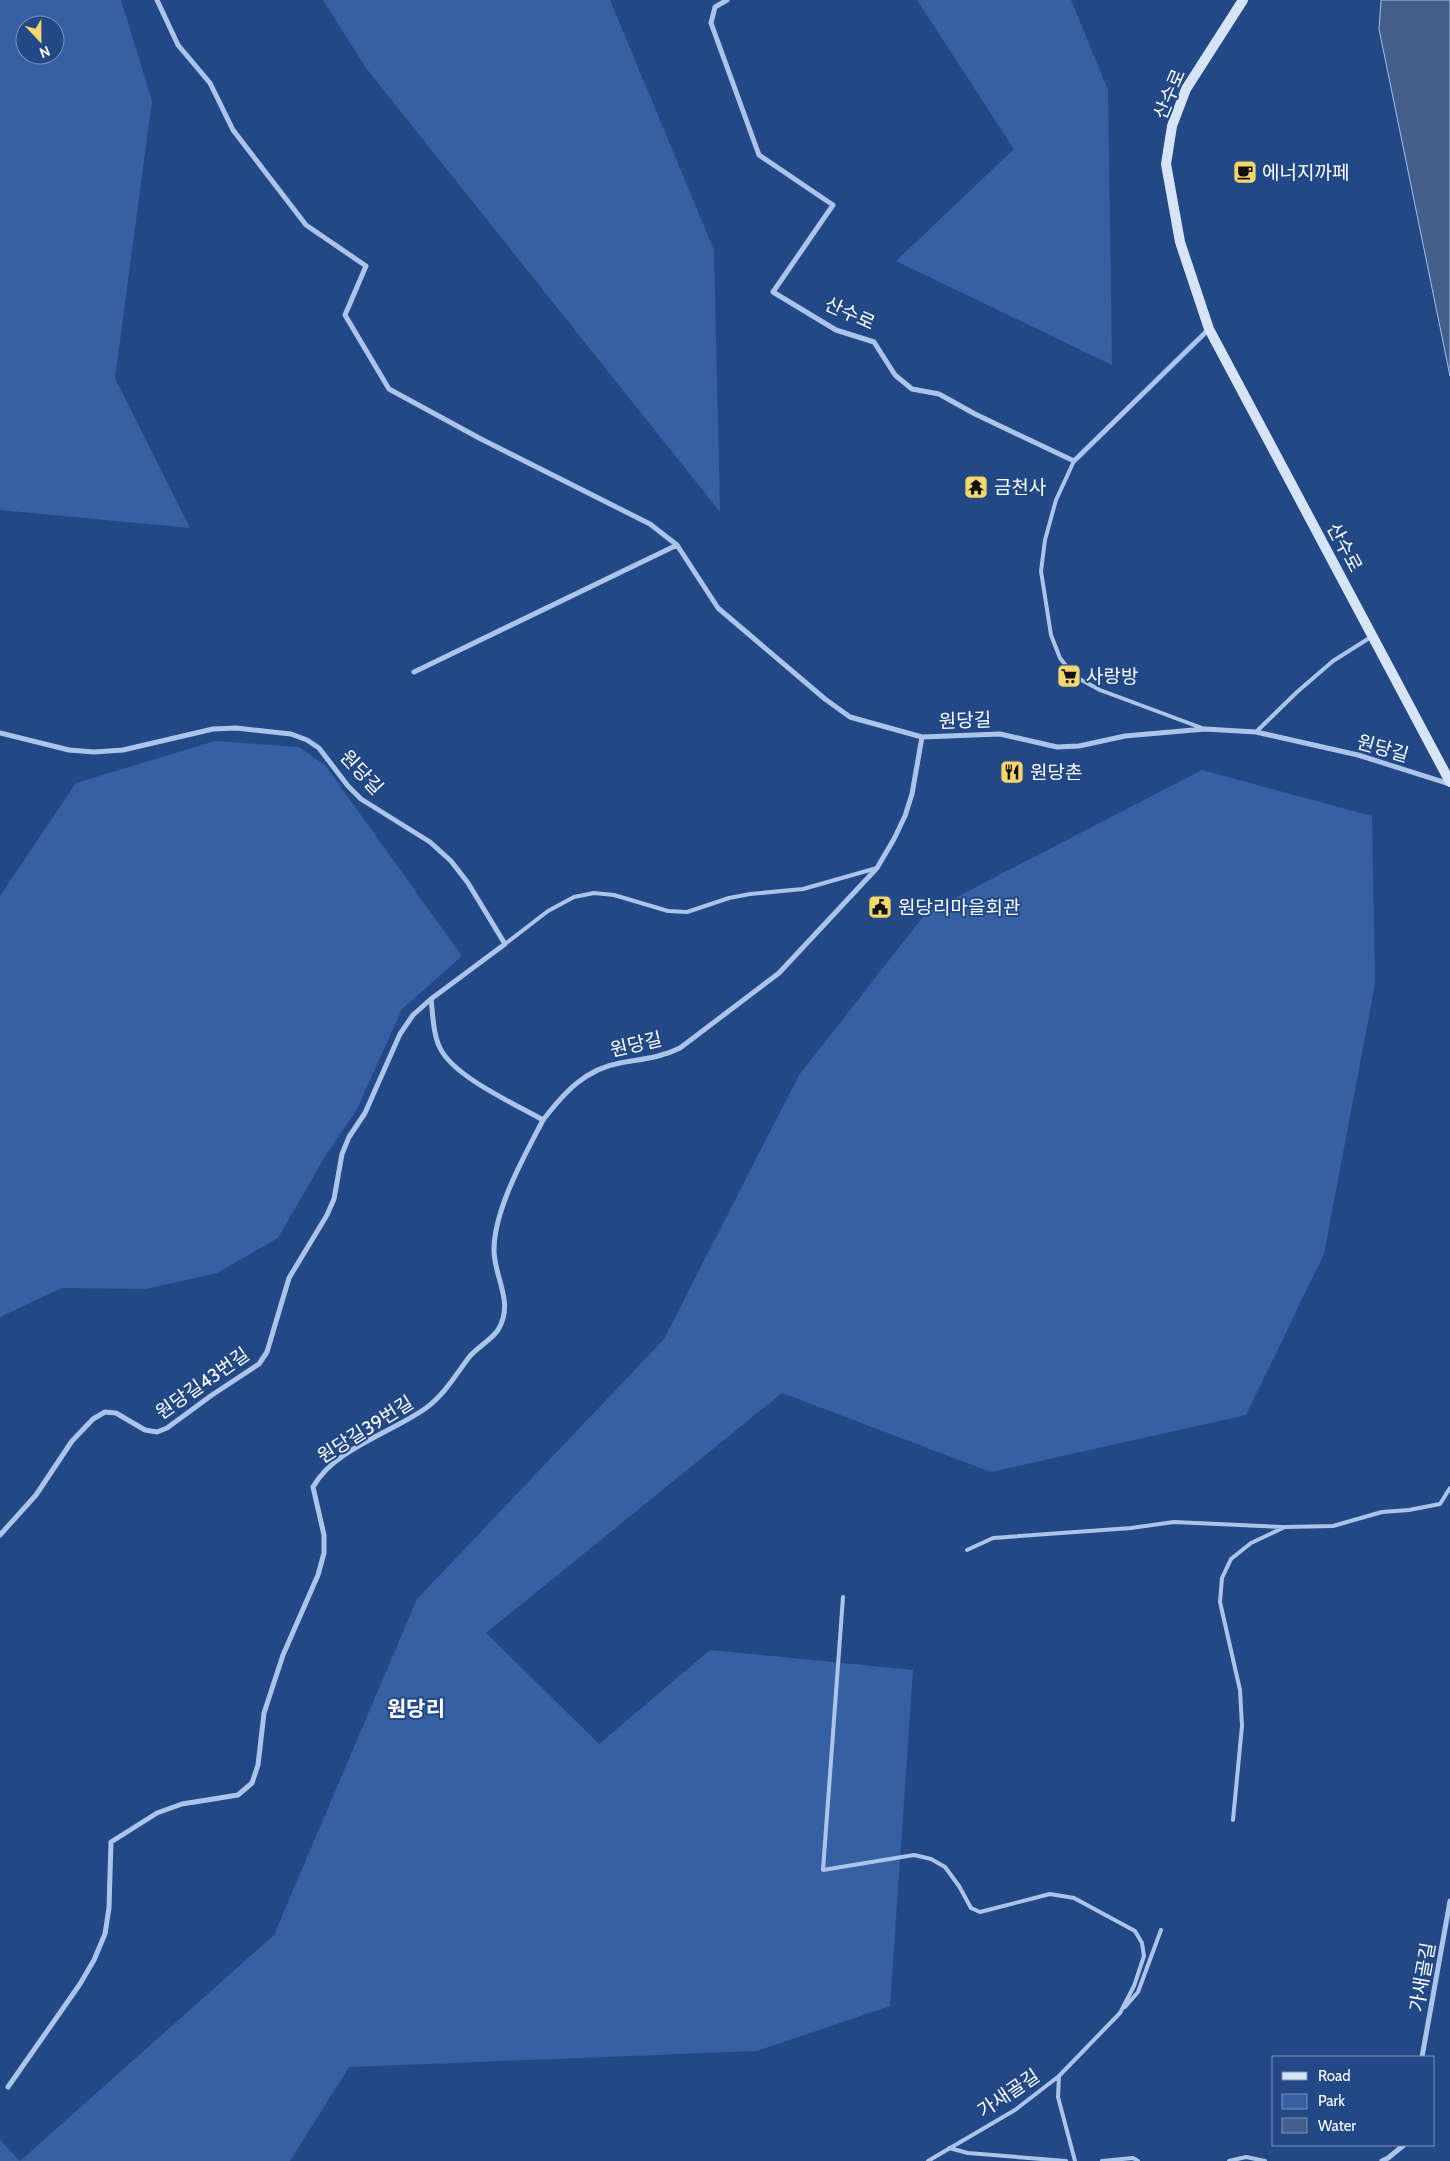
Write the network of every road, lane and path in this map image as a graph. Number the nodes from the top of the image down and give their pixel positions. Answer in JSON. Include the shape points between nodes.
{"nodes":[{"id":1,"x":157,"y":0,"type":"edge"},
{"id":2,"x":727,"y":0,"type":"edge"},
{"id":3,"x":1243,"y":0,"type":"edge"},
{"id":4,"x":1209,"y":330,"type":"junction"},
{"id":5,"x":1074,"y":461,"type":"junction"},
{"id":6,"x":677,"y":545,"type":"junction"},
{"id":7,"x":1373,"y":636,"type":"junction"},
{"id":8,"x":414,"y":672,"type":"dead end"},
{"id":9,"x":1205,"y":729,"type":"junction"},
{"id":10,"x":1256,"y":732,"type":"junction"},
{"id":11,"x":0,"y":733,"type":"edge"},
{"id":12,"x":922,"y":737,"type":"junction"},
{"id":13,"x":1450,"y":783,"type":"edge"},
{"id":14,"x":877,"y":868,"type":"junction"},
{"id":15,"x":504,"y":944,"type":"junction"},
{"id":16,"x":431,"y":999,"type":"junction"},
{"id":17,"x":543,"y":1120,"type":"junction"},
{"id":18,"x":1450,"y":1488,"type":"edge"},
{"id":19,"x":1285,"y":1527,"type":"junction"},
{"id":20,"x":0,"y":1535,"type":"edge"},
{"id":21,"x":967,"y":1550,"type":"dead end"},
{"id":22,"x":843,"y":1597,"type":"dead end"},
{"id":23,"x":1233,"y":1820,"type":"dead end"},
{"id":24,"x":1450,"y":1902,"type":"edge"},
{"id":25,"x":1161,"y":1930,"type":"dead end"},
{"id":26,"x":1120,"y":2013,"type":"junction"},
{"id":27,"x":1422,"y":2056,"type":"edge"},
{"id":28,"x":1059,"y":2076,"type":"junction"},
{"id":29,"x":8,"y":2087,"type":"dead end"},
{"id":30,"x":1403,"y":2146,"type":"edge"},
{"id":31,"x":948,"y":2148,"type":"junction"},
{"id":32,"x":928,"y":2161,"type":"edge"},
{"id":33,"x":1066,"y":2161,"type":"edge"},
{"id":34,"x":1075,"y":2161,"type":"edge"},
{"id":35,"x":1102,"y":2161,"type":"edge"},
{"id":36,"x":1138,"y":2161,"type":"edge"},
{"id":37,"x":1229,"y":2161,"type":"edge"},
{"id":38,"x":1265,"y":2161,"type":"edge"},
{"id":39,"x":1382,"y":2161,"type":"edge"}],
"edges":[{"from":1,"to":6,"type":"street","via":[[178,45],[210,83],[233,130],[306,225],[366,266],[345,315],[389,389],[650,524]]},
{"from":2,"to":5,"type":"street","name":"산수로","via":[[715,7],[711,23],[759,155],[833,206],[772,292],[836,330],[874,342],[895,375],[912,389],[939,394]]},
{"from":3,"to":4,"type":"main road","name":"산수로","via":[[1186,89],[1172,126],[1166,164],[1180,242]]},
{"from":4,"to":5,"type":"street"},
{"from":4,"to":7,"type":"main road","name":"산수로"},
{"from":5,"to":9,"type":"lane","via":[[1056,500],[1041,571],[1051,635],[1060,658],[1074,676],[1100,690]]},
{"from":6,"to":8,"type":"street"},
{"from":6,"to":12,"type":"street","via":[[718,608],[825,699],[850,717]]},
{"from":7,"to":10,"type":"lane","via":[[1333,661]]},
{"from":7,"to":13,"type":"main road","name":"산수로"},
{"from":9,"to":10,"type":"street","name":"원당길"},
{"from":9,"to":12,"type":"street","name":"원당길","via":[[1125,736],[1079,746],[1057,747],[1000,734]]},
{"from":10,"to":13,"type":"street","name":"원당길","via":[[1358,755]]},
{"from":11,"to":15,"type":"street","name":"원당길","via":[[69,750],[94,752],[123,750],[213,729],[291,734],[307,740],[320,748],[362,800],[430,842],[451,861]]},
{"from":12,"to":14,"type":"street","name":"원당길","via":[[905,816]]},
{"from":14,"to":15,"type":"lane","via":[[803,888],[729,898],[686,912],[668,911],[614,895],[574,896]]},
{"from":14,"to":17,"type":"street","name":"원당길","via":[[779,973],[700,1034],[664,1056],[618,1063],[581,1078]]},
{"from":15,"to":16,"type":"street"},
{"from":16,"to":17,"type":"street","via":[[440,1049],[459,1072]]},
{"from":16,"to":20,"type":"street","name":"원당길43번길","via":[[413,1015],[400,1034],[365,1113],[349,1137],[342,1154],[334,1199],[290,1278],[267,1352],[259,1364],[158,1432],[145,1430],[116,1413],[105,1412],[93,1418],[72,1441],[36,1495]]},
{"from":17,"to":29,"type":"street","name":"원당길39번길","via":[[518,1168],[498,1226],[494,1250],[505,1298],[504,1316],[497,1331],[472,1355],[445,1392],[426,1408],[336,1460],[319,1476],[313,1487],[324,1535],[324,1553],[318,1575],[283,1655],[264,1713],[258,1765],[252,1783],[238,1795],[182,1804],[158,1813],[111,1842],[105,1934],[80,1984]]},
{"from":18,"to":19,"type":"lane","via":[[1440,1504],[1382,1512],[1334,1526]]},
{"from":19,"to":21,"type":"lane","via":[[1174,1522],[993,1538]]},
{"from":19,"to":23,"type":"lane","via":[[1251,1543],[1232,1559],[1222,1578],[1220,1602],[1240,1690],[1242,1726]]},
{"from":22,"to":26,"type":"lane","via":[[824,1870],[914,1854],[946,1867],[971,1908],[980,1912],[1050,1894],[1074,1898],[1135,1931],[1142,1943],[1144,1956]]},
{"from":24,"to":27,"type":"street","name":"가새골길"},
{"from":25,"to":26,"type":"lane","via":[[1138,1992]]},
{"from":26,"to":28,"type":"lane"},
{"from":28,"to":31,"type":"lane","name":"가새골길","via":[[1015,2110]]},
{"from":28,"to":34,"type":"lane","name":"가새골길","via":[[1058,2097]]},
{"from":30,"to":39,"type":"street"},
{"from":31,"to":32,"type":"lane","name":"가새골길"},
{"from":31,"to":33,"type":"lane","via":[[968,2153]]},
{"from":35,"to":36,"type":"lane","via":[[1133,2158]]},
{"from":37,"to":38,"type":"lane","via":[[1246,2157]]}]}
